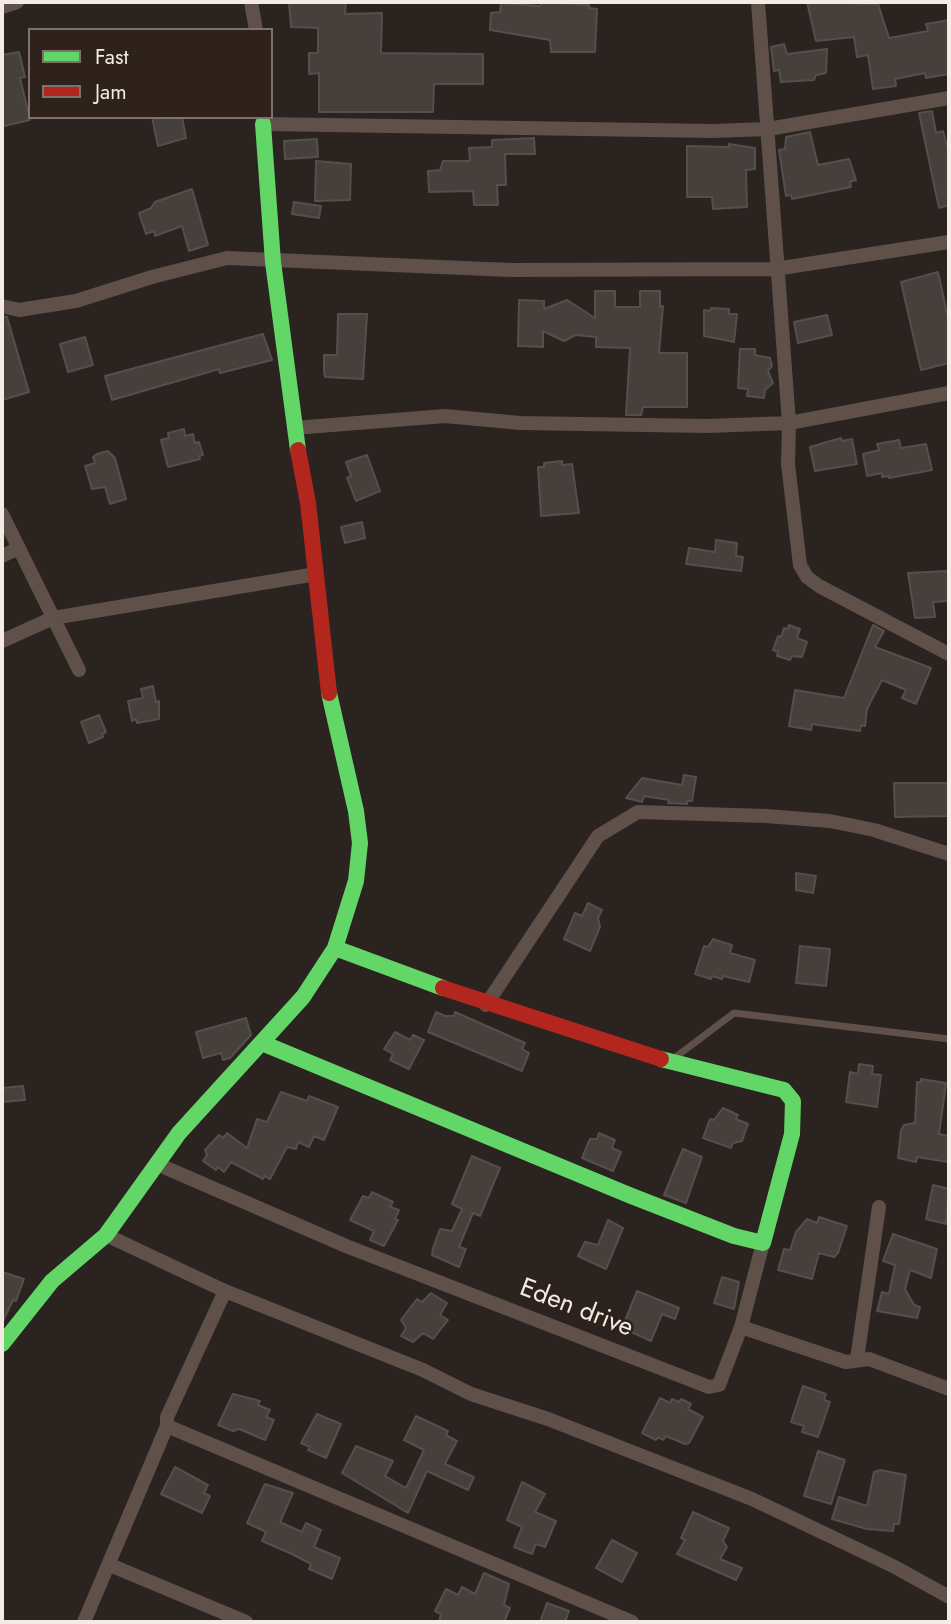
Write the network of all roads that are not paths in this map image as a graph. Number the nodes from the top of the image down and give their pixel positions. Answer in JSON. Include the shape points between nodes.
{"nodes":[{"id":1,"x":18,"y":2,"type":"edge"},
{"id":2,"x":251,"y":2,"type":"edge"},
{"id":3,"x":758,"y":2,"type":"edge"},
{"id":4,"x":2,"y":7,"type":"edge"},
{"id":5,"x":256,"y":28,"type":"edge"},
{"id":6,"x":949,"y":98,"type":"edge"},
{"id":7,"x":263,"y":120,"type":"edge"},
{"id":8,"x":768,"y":129,"type":"junction"},
{"id":9,"x":949,"y":242,"type":"edge"},
{"id":10,"x":273,"y":262,"type":"junction"},
{"id":11,"x":775,"y":269,"type":"junction"},
{"id":12,"x":2,"y":306,"type":"edge"},
{"id":13,"x":949,"y":393,"type":"edge"},
{"id":14,"x":789,"y":422,"type":"junction"},
{"id":15,"x":294,"y":428,"type":"junction"},
{"id":16,"x":2,"y":514,"type":"edge"},
{"id":17,"x":19,"y":548,"type":"junction"},
{"id":18,"x":2,"y":556,"type":"edge"},
{"id":19,"x":316,"y":574,"type":"junction"},
{"id":20,"x":53,"y":618,"type":"junction"},
{"id":21,"x":2,"y":641,"type":"edge"},
{"id":22,"x":949,"y":654,"type":"edge"},
{"id":23,"x":79,"y":670,"type":"dead end"},
{"id":24,"x":949,"y":854,"type":"edge"},
{"id":25,"x":335,"y":948,"type":"junction"},
{"id":26,"x":486,"y":1005,"type":"junction"},
{"id":27,"x":949,"y":1039,"type":"edge"},
{"id":28,"x":262,"y":1043,"type":"junction"},
{"id":29,"x":670,"y":1062,"type":"junction"},
{"id":30,"x":157,"y":1164,"type":"junction"},
{"id":31,"x":878,"y":1206,"type":"dead end"},
{"id":32,"x":106,"y":1235,"type":"junction"},
{"id":33,"x":763,"y":1243,"type":"junction"},
{"id":34,"x":225,"y":1291,"type":"junction"},
{"id":35,"x":741,"y":1327,"type":"junction"},
{"id":36,"x":2,"y":1344,"type":"edge"},
{"id":37,"x":857,"y":1359,"type":"junction"},
{"id":38,"x":949,"y":1389,"type":"edge"},
{"id":39,"x":167,"y":1426,"type":"junction"},
{"id":40,"x":110,"y":1565,"type":"junction"},
{"id":41,"x":949,"y":1597,"type":"edge"},
{"id":42,"x":84,"y":1622,"type":"edge"},
{"id":43,"x":246,"y":1622,"type":"edge"},
{"id":44,"x":632,"y":1622,"type":"edge"}],
"edges":[{"from":1,"to":4,"type":"street"},
{"from":2,"to":5,"type":"street"},
{"from":3,"to":8,"type":"street"},
{"from":6,"to":8,"type":"street"},
{"from":7,"to":8,"type":"street","via":[[565,130]]},
{"from":7,"to":10,"type":"street"},
{"from":8,"to":11,"type":"street"},
{"from":9,"to":11,"type":"street"},
{"from":10,"to":11,"type":"street","via":[[511,270]]},
{"from":10,"to":12,"type":"street","via":[[227,258],[76,301],[19,310]]},
{"from":10,"to":15,"type":"street"},
{"from":11,"to":14,"type":"street"},
{"from":13,"to":14,"type":"street"},
{"from":14,"to":15,"type":"street","via":[[707,426],[533,423],[446,416]]},
{"from":14,"to":22,"type":"street","via":[[795,532],[800,565],[807,577]]},
{"from":15,"to":19,"type":"street"},
{"from":16,"to":17,"type":"street"},
{"from":17,"to":18,"type":"street"},
{"from":17,"to":20,"type":"street"},
{"from":19,"to":20,"type":"street"},
{"from":19,"to":25,"type":"street","via":[[330,702],[360,844],[356,881]]},
{"from":20,"to":21,"type":"street"},
{"from":20,"to":23,"type":"street"},
{"from":24,"to":26,"type":"street","via":[[830,821],[638,812],[598,836]]},
{"from":25,"to":26,"type":"street"},
{"from":25,"to":28,"type":"street","via":[[303,997]]},
{"from":26,"to":29,"type":"street"},
{"from":27,"to":29,"type":"lane","via":[[734,1013]]},
{"from":28,"to":30,"type":"street","via":[[179,1133]]},
{"from":28,"to":33,"type":"street","via":[[629,1195]]},
{"from":29,"to":33,"type":"street","via":[[784,1090],[793,1101],[792,1134]]},
{"from":30,"to":32,"type":"street"},
{"from":30,"to":35,"type":"street","name":"Eden drive","via":[[346,1246],[709,1387],[719,1385]]},
{"from":31,"to":37,"type":"street"},
{"from":32,"to":34,"type":"street"},
{"from":32,"to":36,"type":"street","via":[[52,1281]]},
{"from":33,"to":35,"type":"street"},
{"from":34,"to":39,"type":"street","via":[[167,1417]]},
{"from":34,"to":41,"type":"street","via":[[423,1370],[471,1394],[548,1419],[752,1499]]},
{"from":35,"to":37,"type":"street","via":[[846,1362]]},
{"from":37,"to":38,"type":"street","via":[[869,1359]]},
{"from":39,"to":40,"type":"street"},
{"from":39,"to":44,"type":"street"},
{"from":40,"to":42,"type":"street"},
{"from":40,"to":43,"type":"street"}]}
